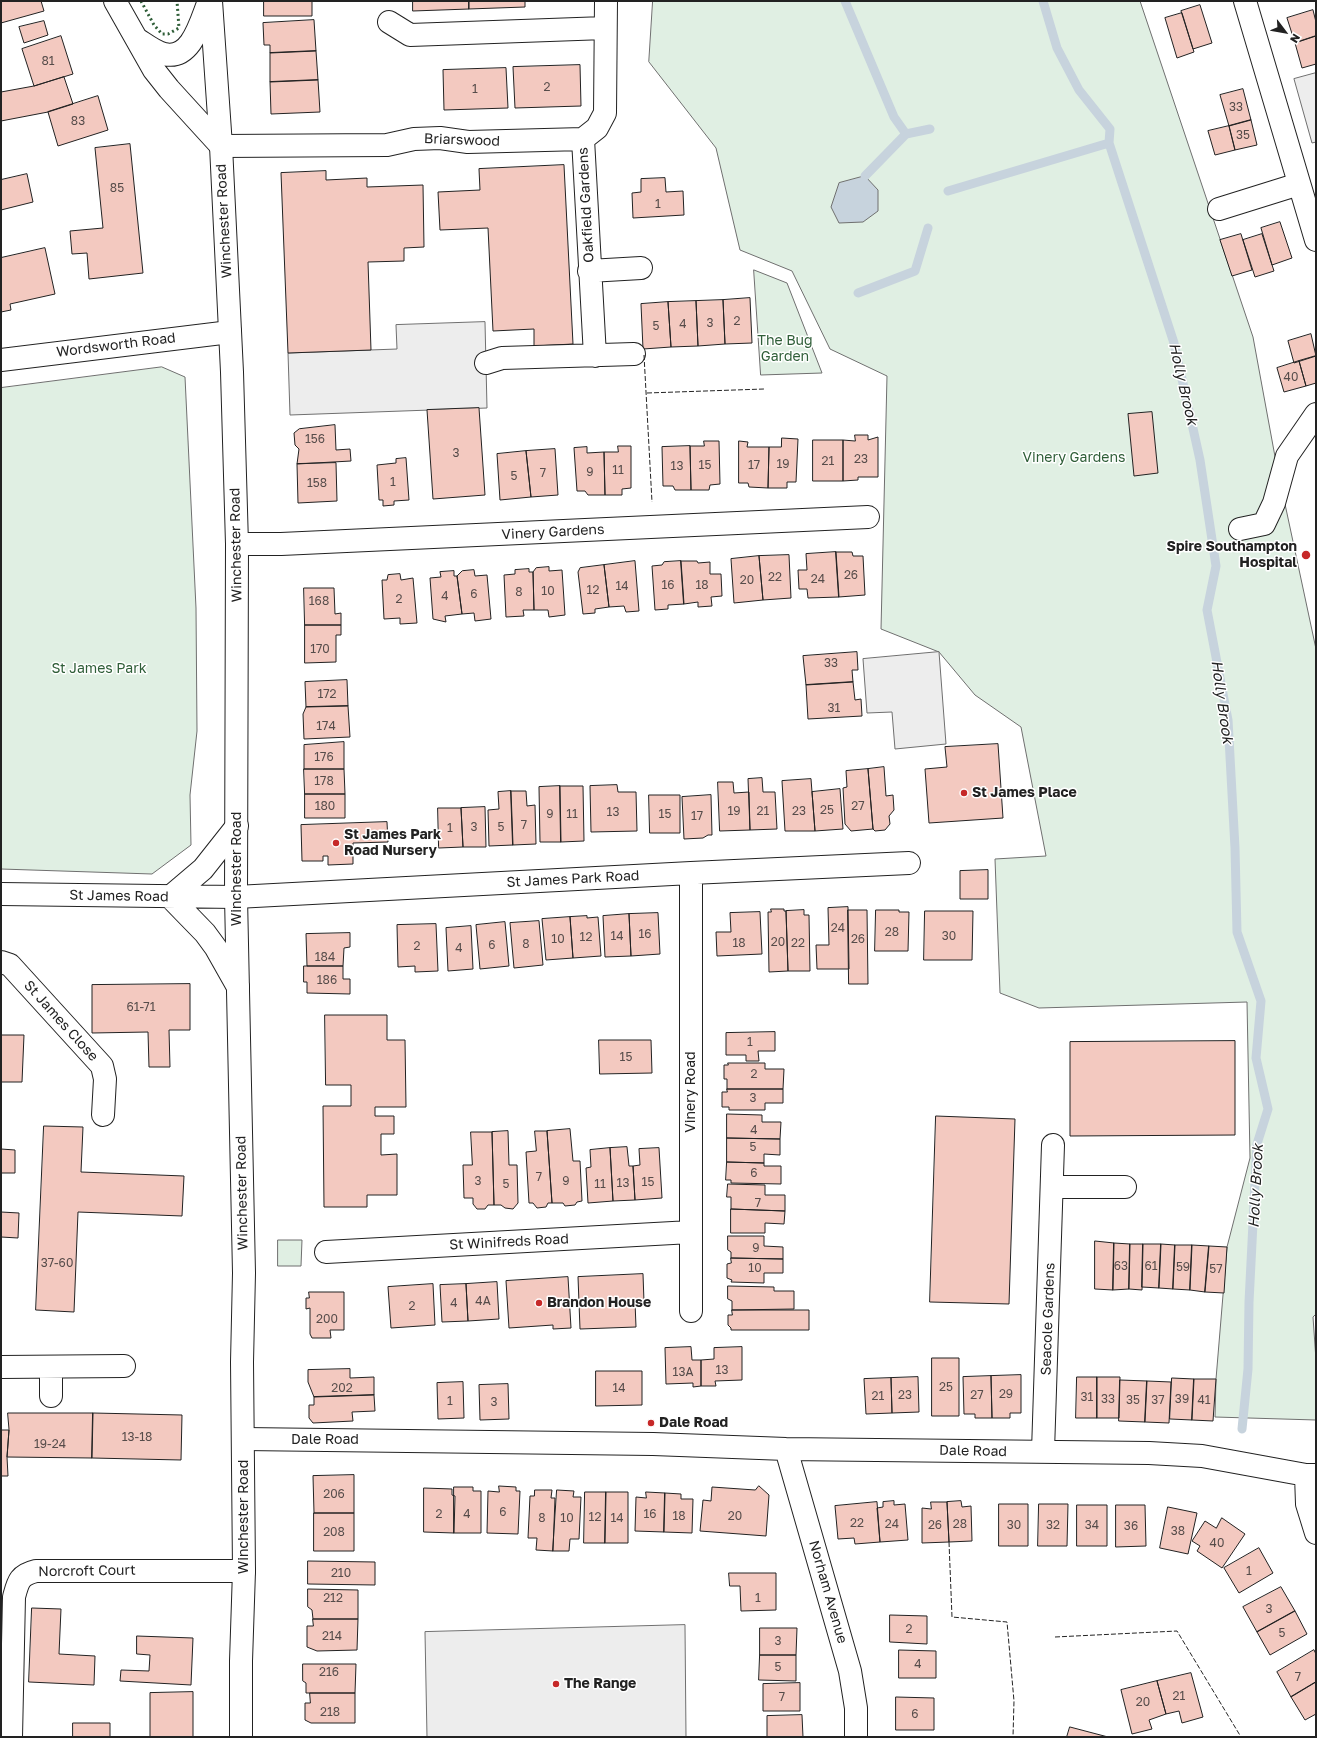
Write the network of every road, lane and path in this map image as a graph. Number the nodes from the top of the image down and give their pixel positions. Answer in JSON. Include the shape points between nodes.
{"nodes":[{"id":1,"x":115,"y":1,"type":"edge"},
{"id":2,"x":210,"y":1,"type":"edge"},
{"id":3,"x":606,"y":1,"type":"edge"},
{"id":4,"x":1245,"y":1,"type":"edge"},
{"id":5,"x":389,"y":22,"type":"dead end"},
{"id":6,"x":605,"y":28,"type":"junction"},
{"id":7,"x":137,"y":39,"type":"junction"},
{"id":8,"x":583,"y":138,"type":"junction"},
{"id":9,"x":221,"y":146,"type":"junction"},
{"id":10,"x":1299,"y":184,"type":"junction"},
{"id":11,"x":1219,"y":209,"type":"dead end"},
{"id":12,"x":1316,"y":240,"type":"edge"},
{"id":13,"x":641,"y":268,"type":"dead end"},
{"id":14,"x":589,"y":271,"type":"junction"},
{"id":15,"x":230,"y":332,"type":"junction"},
{"id":16,"x":634,"y":354,"type":"dead end"},
{"id":17,"x":595,"y":356,"type":"junction"},
{"id":18,"x":1,"y":360,"type":"edge"},
{"id":19,"x":486,"y":363,"type":"dead end"},
{"id":20,"x":1316,"y":414,"type":"edge"},
{"id":21,"x":868,"y":517,"type":"dead end"},
{"id":22,"x":1240,"y":529,"type":"dead end"},
{"id":23,"x":237,"y":544,"type":"junction"},
{"id":24,"x":237,"y":826,"type":"junction"},
{"id":25,"x":909,"y":864,"type":"dead end"},
{"id":26,"x":691,"y":873,"type":"junction"},
{"id":27,"x":1,"y":894,"type":"edge"},
{"id":28,"x":170,"y":897,"type":"junction"},
{"id":29,"x":236,"y":897,"type":"junction"},
{"id":30,"x":1,"y":962,"type":"edge"},
{"id":31,"x":238,"y":987,"type":"junction"},
{"id":32,"x":103,"y":1115,"type":"dead end"},
{"id":33,"x":1053,"y":1145,"type":"dead end"},
{"id":34,"x":1053,"y":1187,"type":"junction"},
{"id":35,"x":1125,"y":1187,"type":"dead end"},
{"id":36,"x":691,"y":1232,"type":"junction"},
{"id":37,"x":326,"y":1252,"type":"dead end"},
{"id":38,"x":691,"y":1311,"type":"dead end"},
{"id":39,"x":124,"y":1366,"type":"dead end"},
{"id":40,"x":1,"y":1367,"type":"edge"},
{"id":41,"x":51,"y":1368,"type":"junction"},
{"id":42,"x":50,"y":1396,"type":"dead end"},
{"id":43,"x":244,"y":1439,"type":"junction"},
{"id":44,"x":786,"y":1449,"type":"junction"},
{"id":45,"x":1043,"y":1451,"type":"junction"},
{"id":46,"x":1311,"y":1475,"type":"edge"},
{"id":47,"x":1316,"y":1533,"type":"edge"},
{"id":48,"x":244,"y":1571,"type":"junction"},
{"id":49,"x":11,"y":1737,"type":"edge"},
{"id":50,"x":241,"y":1737,"type":"edge"},
{"id":51,"x":856,"y":1737,"type":"edge"}],
"edges":[{"from":1,"to":7,"type":"street"},
{"from":2,"to":7,"type":"street","via":[[192,42],[177,55],[162,54]]},
{"from":2,"to":9,"type":"street","name":"Winchester Road"},
{"from":3,"to":6,"type":"street"},
{"from":4,"to":10,"type":"street"},
{"from":5,"to":6,"type":"street","via":[[410,35]]},
{"from":6,"to":8,"type":"street","via":[[605,113],[597,128]]},
{"from":7,"to":9,"type":"street","via":[[168,89]]},
{"from":8,"to":9,"type":"street","name":"Briarswood","via":[[468,142],[440,138],[414,139],[387,145]]},
{"from":8,"to":14,"type":"street","name":"Oakfield Gardens"},
{"from":9,"to":15,"type":"street","name":"Winchester Road"},
{"from":10,"to":11,"type":"street"},
{"from":10,"to":12,"type":"street"},
{"from":13,"to":14,"type":"street","name":"Oakfield Gardens"},
{"from":14,"to":17,"type":"street","name":"Oakfield Gardens"},
{"from":15,"to":18,"type":"street","name":"Wordsworth Road"},
{"from":15,"to":23,"type":"street","name":"Winchester Road"},
{"from":16,"to":17,"type":"street"},
{"from":17,"to":19,"type":"street","via":[[502,358]]},
{"from":20,"to":22,"type":"street","via":[[1287,456],[1274,503],[1264,524]]},
{"from":21,"to":23,"type":"street","name":"Vinery Gardens"},
{"from":23,"to":24,"type":"street","name":"Winchester Road"},
{"from":24,"to":28,"type":"street","via":[[203,869]]},
{"from":24,"to":29,"type":"street","name":"Winchester Road"},
{"from":25,"to":26,"type":"street","name":"St James Park Road"},
{"from":26,"to":29,"type":"street","name":"St James Park Road"},
{"from":26,"to":36,"type":"street","name":"Vinery Road"},
{"from":27,"to":28,"type":"street","name":"St James Road"},
{"from":28,"to":29,"type":"street","name":"St James Road"},
{"from":28,"to":31,"type":"street","via":[[205,933]]},
{"from":29,"to":31,"type":"street","name":"Winchester Road"},
{"from":30,"to":32,"type":"street","name":"St James Close","via":[[10,966],[102,1066],[105,1079]]},
{"from":31,"to":43,"type":"street","name":"Winchester Road","via":[[244,1272]]},
{"from":33,"to":34,"type":"street","name":"Seacole Gardens"},
{"from":34,"to":35,"type":"street"},
{"from":34,"to":45,"type":"street","name":"Seacole Gardens"},
{"from":36,"to":37,"type":"street","name":"St Winifreds Road"},
{"from":36,"to":38,"type":"street","name":"Vinery Road"},
{"from":39,"to":41,"type":"street"},
{"from":40,"to":41,"type":"street"},
{"from":41,"to":42,"type":"street"},
{"from":43,"to":44,"type":"street","name":"Dale Road","via":[[653,1444]]},
{"from":43,"to":48,"type":"street","name":"Winchester Road"},
{"from":44,"to":45,"type":"street","name":"Dale Road"},
{"from":44,"to":51,"type":"street","name":"Norham Avenue","via":[[850,1672],[856,1708]]},
{"from":45,"to":46,"type":"street","name":"Dale Road","via":[[1202,1456]]},
{"from":46,"to":47,"type":"street","via":[[1307,1504]]},
{"from":48,"to":49,"type":"street","name":"Norcroft Court","via":[[36,1571],[25,1574],[18,1582],[14,1597]]},
{"from":48,"to":50,"type":"street","name":"Winchester Road"}]}
